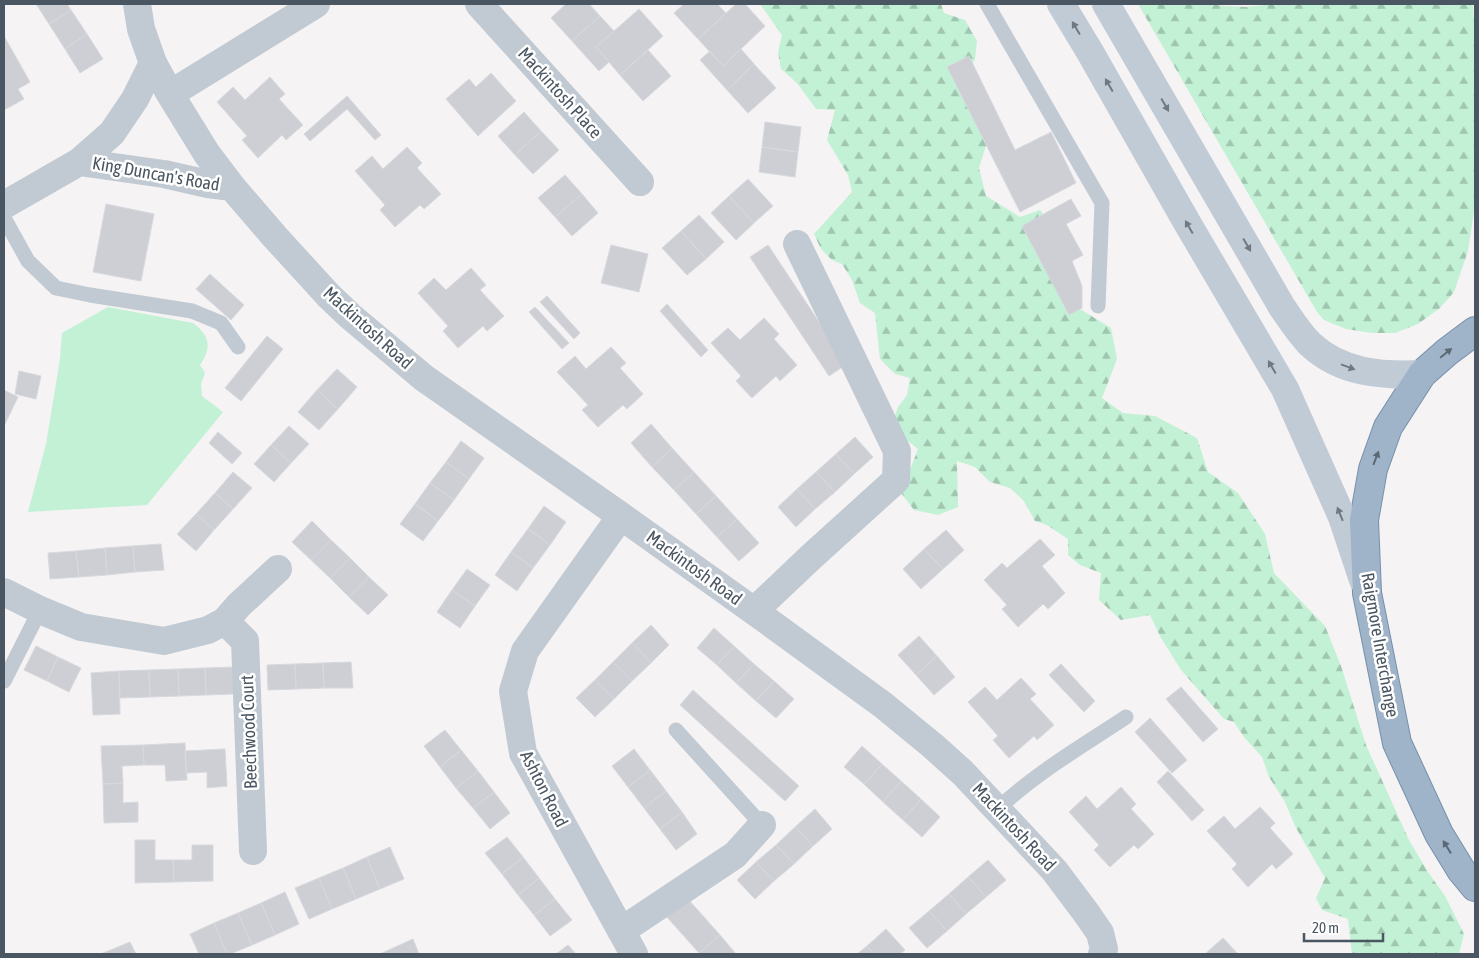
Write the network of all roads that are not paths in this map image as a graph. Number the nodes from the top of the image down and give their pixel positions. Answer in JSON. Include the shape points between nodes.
{"nodes":[{"id":1,"x":137,"y":4,"type":"edge"},
{"id":2,"x":316,"y":4,"type":"edge"},
{"id":3,"x":479,"y":4,"type":"edge"},
{"id":4,"x":987,"y":4,"type":"edge"},
{"id":5,"x":1061,"y":4,"type":"edge"},
{"id":6,"x":1106,"y":4,"type":"edge"},
{"id":7,"x":153,"y":63,"type":"junction"},
{"id":8,"x":170,"y":94,"type":"junction"},
{"id":9,"x":80,"y":162,"type":"junction"},
{"id":10,"x":640,"y":182,"type":"dead end"},
{"id":11,"x":232,"y":187,"type":"junction"},
{"id":12,"x":4,"y":205,"type":"edge"},
{"id":13,"x":4,"y":218,"type":"edge"},
{"id":14,"x":797,"y":244,"type":"dead end"},
{"id":15,"x":1098,"y":306,"type":"dead end"},
{"id":16,"x":1474,"y":328,"type":"edge"},
{"id":17,"x":238,"y":346,"type":"dead end"},
{"id":18,"x":1422,"y":374,"type":"junction"},
{"id":19,"x":621,"y":516,"type":"junction"},
{"id":20,"x":278,"y":569,"type":"dead end"},
{"id":21,"x":4,"y":592,"type":"edge"},
{"id":22,"x":1367,"y":593,"type":"junction"},
{"id":23,"x":40,"y":610,"type":"junction"},
{"id":24,"x":754,"y":611,"type":"junction"},
{"id":25,"x":225,"y":621,"type":"junction"},
{"id":26,"x":4,"y":681,"type":"edge"},
{"id":27,"x":1126,"y":717,"type":"dead end"},
{"id":28,"x":676,"y":730,"type":"dead end"},
{"id":29,"x":998,"y":809,"type":"junction"},
{"id":30,"x":762,"y":825,"type":"joint"},
{"id":31,"x":253,"y":851,"type":"dead end"},
{"id":32,"x":1475,"y":886,"type":"edge"},
{"id":33,"x":627,"y":943,"type":"edge"},
{"id":34,"x":1102,"y":954,"type":"edge"}],
"edges":[{"from":1,"to":7,"type":"street","via":[[141,29]]},
{"from":2,"to":8,"type":"street"},
{"from":3,"to":10,"type":"street","name":"Mackintosh Place"},
{"from":4,"to":15,"type":"lane","via":[[1102,203]]},
{"from":22,"to":5,"type":"main road","one_way":true,"via":[[1342,517],[1285,389]]},
{"from":6,"to":18,"type":"main road","one_way":true,"via":[[1298,330],[1321,353],[1351,369],[1373,374]]},
{"from":7,"to":8,"type":"street"},
{"from":7,"to":9,"type":"street","name":"King Duncan's Road","via":[[135,99],[112,133]]},
{"from":8,"to":11,"type":"street","name":"Mackintosh Road"},
{"from":9,"to":11,"type":"street","name":"King Duncan's Road"},
{"from":9,"to":12,"type":"street","name":"King Duncan's Road"},
{"from":11,"to":19,"type":"street","name":"Mackintosh Road","via":[[274,237],[350,316],[424,378]]},
{"from":13,"to":17,"type":"lane","via":[[28,261],[56,288],[192,311],[220,323]]},
{"from":14,"to":24,"type":"street","name":"Mackintosh Road","via":[[897,451],[896,480]]},
{"from":18,"to":16,"type":"highway","name":"Raigmore Interchange","one_way":true},
{"from":22,"to":18,"type":"highway","name":"Raigmore Interchange","one_way":true,"via":[[1364,520],[1373,469],[1388,427]]},
{"from":19,"to":24,"type":"street","name":"Mackintosh Road"},
{"from":19,"to":33,"type":"street","name":"Ashton Road","via":[[525,651],[513,692],[523,753]]},
{"from":20,"to":25,"type":"street"},
{"from":21,"to":23,"type":"street"},
{"from":32,"to":22,"type":"highway","name":"Raigmore Interchange","one_way":true,"via":[[1439,834],[1397,743]]},
{"from":23,"to":25,"type":"street","via":[[81,627],[164,641],[208,630]]},
{"from":23,"to":26,"type":"lane"},
{"from":24,"to":29,"type":"street","name":"Mackintosh Road","via":[[890,711],[963,773]]},
{"from":25,"to":31,"type":"street","name":"Beechwood Court","via":[[245,642]]},
{"from":27,"to":29,"type":"lane","via":[[1050,768]]},
{"from":28,"to":30,"type":"lane"},
{"from":29,"to":34,"type":"street","name":"Mackintosh Road","via":[[1054,870],[1087,914],[1100,933]]},
{"from":30,"to":33,"type":"street","name":"Ashton Road","via":[[735,856]]}]}
